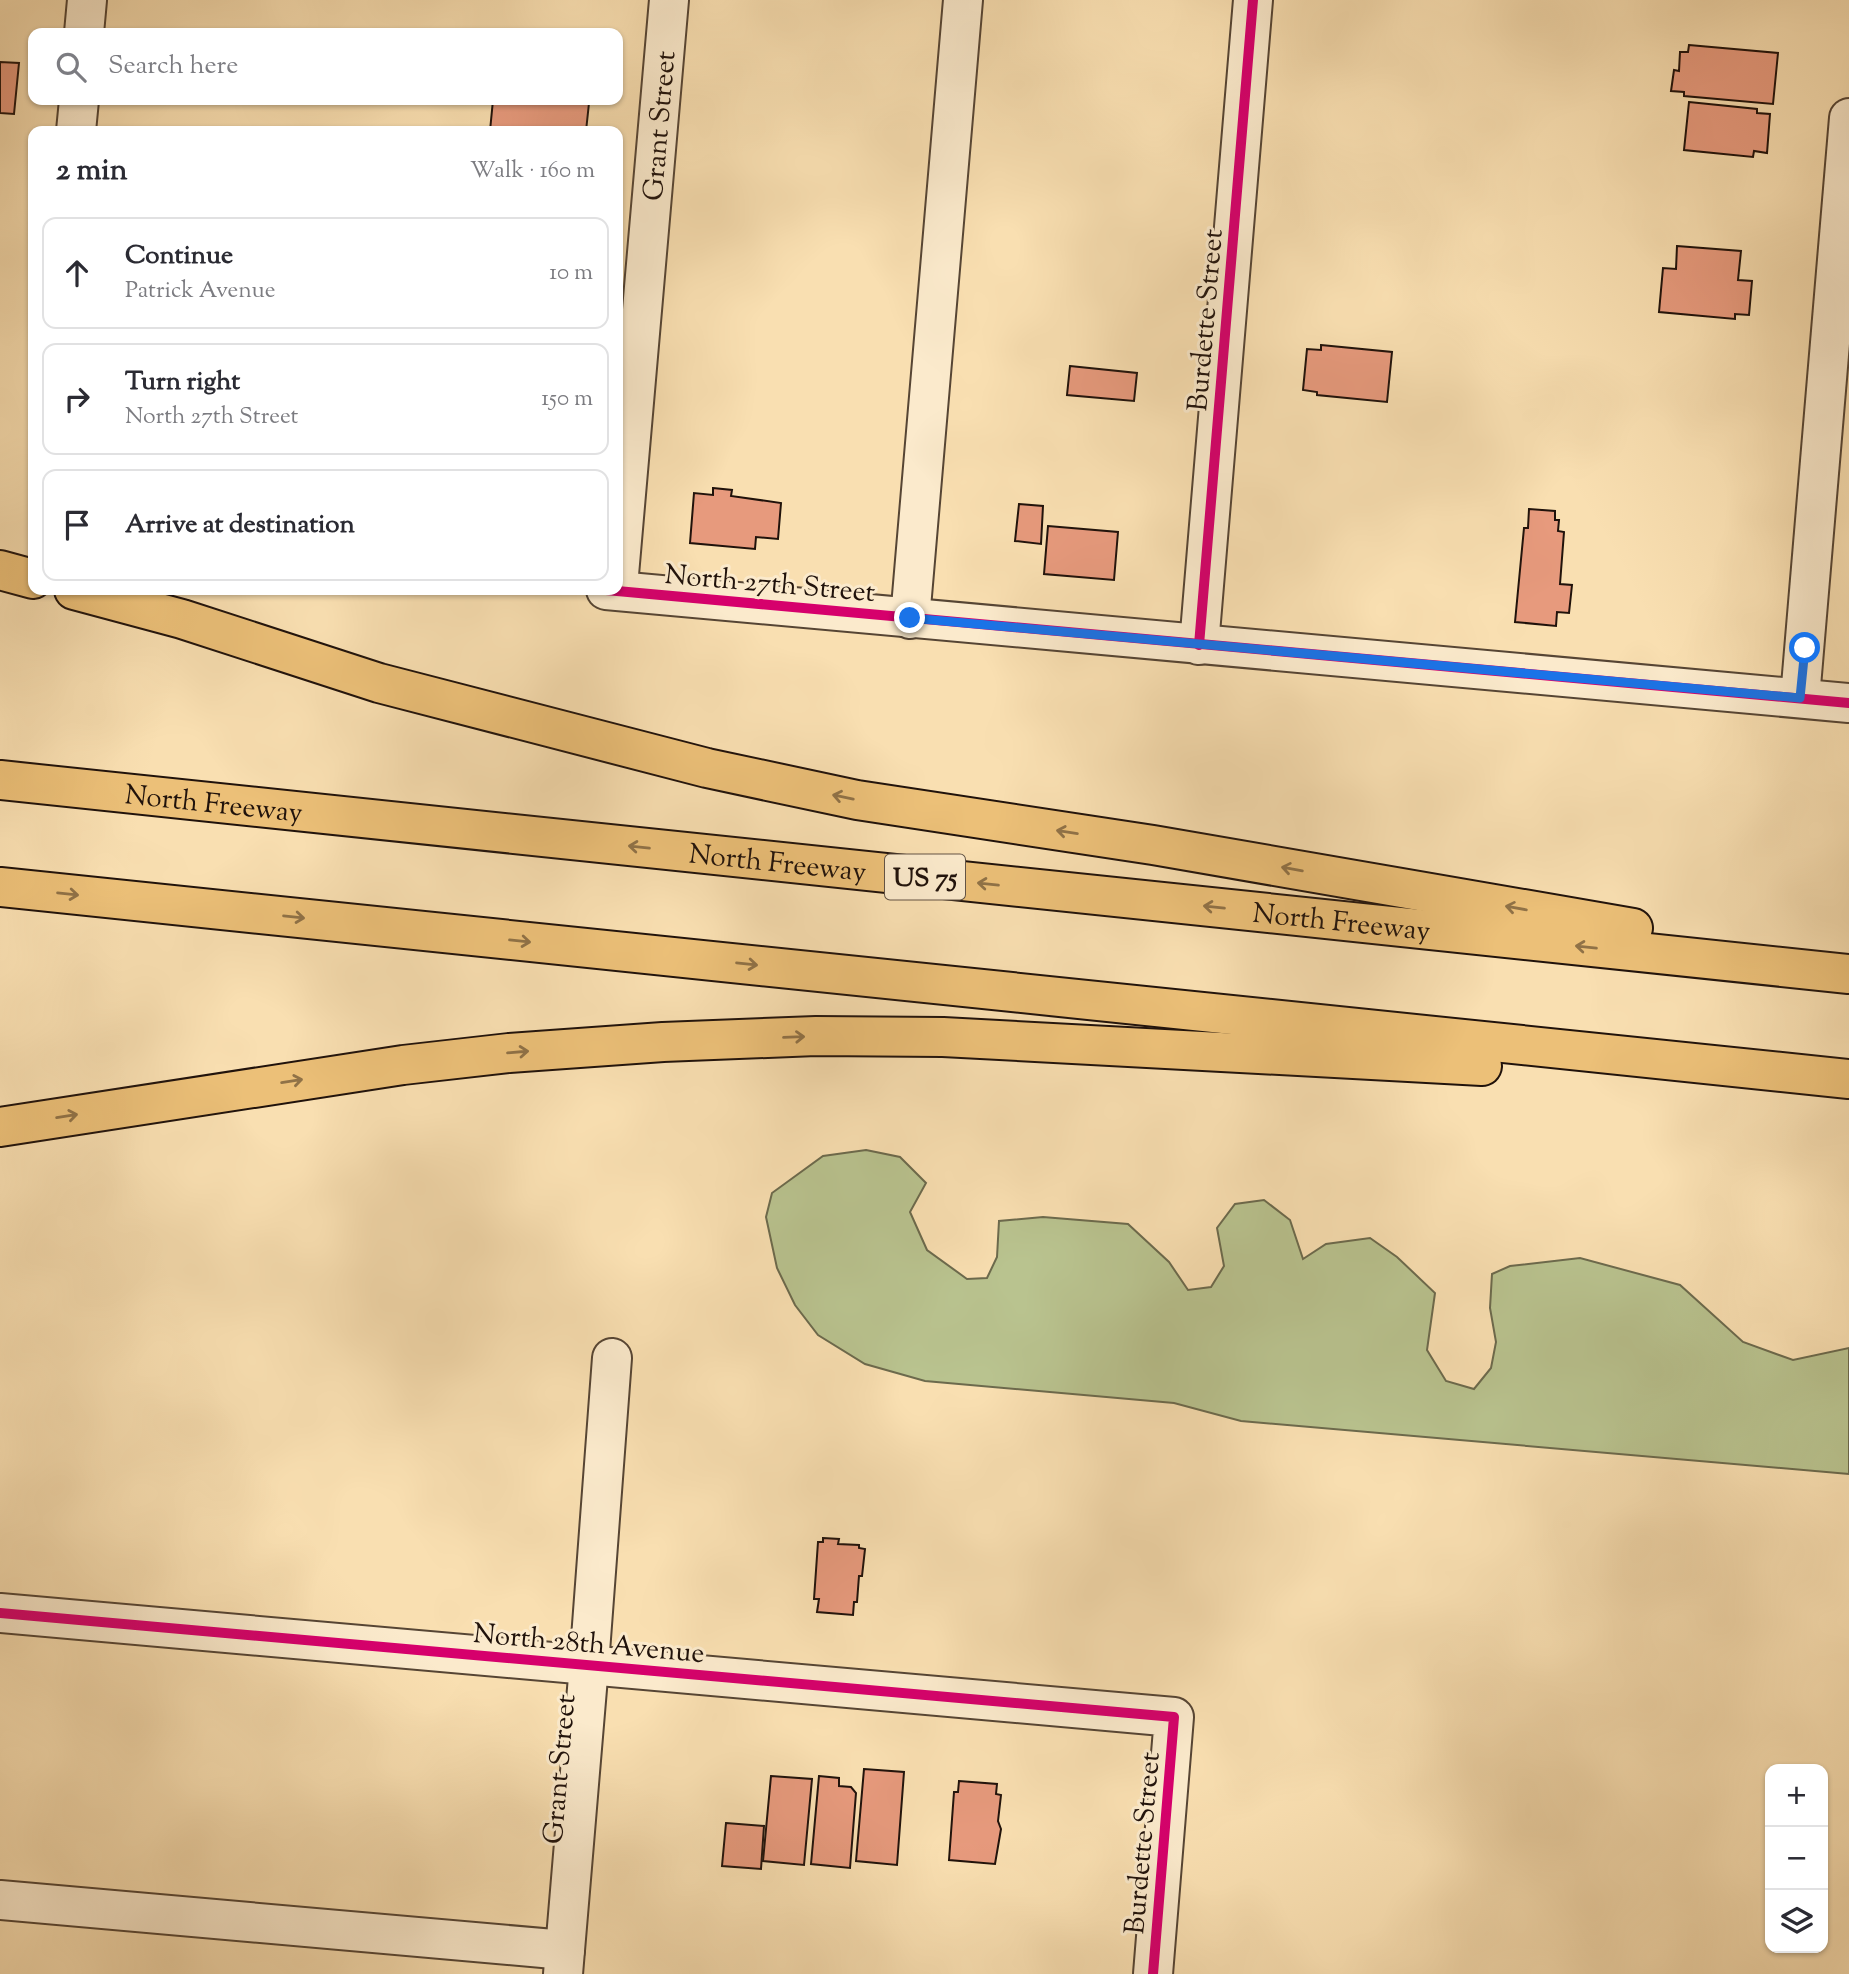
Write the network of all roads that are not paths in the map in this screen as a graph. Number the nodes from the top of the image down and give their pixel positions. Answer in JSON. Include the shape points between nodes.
{"nodes":[{"id":1,"x":87,"y":0,"type":"edge"},
{"id":2,"x":668,"y":0,"type":"edge"},
{"id":3,"x":963,"y":0,"type":"edge"},
{"id":4,"x":1253,"y":0,"type":"edge"},
{"id":5,"x":84,"y":28,"type":"edge"},
{"id":6,"x":79,"y":105,"type":"edge"},
{"id":7,"x":1849,"y":118,"type":"edge"},
{"id":8,"x":76,"y":126,"type":"edge"},
{"id":9,"x":623,"y":500,"type":"edge"},
{"id":10,"x":0,"y":570,"type":"edge"},
{"id":11,"x":28,"y":578,"type":"edge"},
{"id":12,"x":623,"y":590,"type":"edge"},
{"id":13,"x":93,"y":595,"type":"edge"},
{"id":14,"x":910,"y":618,"type":"junction"},
{"id":15,"x":1199,"y":645,"type":"junction"},
{"id":16,"x":1800,"y":698,"type":"junction"},
{"id":17,"x":1849,"y":703,"type":"edge"},
{"id":18,"x":0,"y":780,"type":"edge"},
{"id":19,"x":0,"y":887,"type":"edge"},
{"id":20,"x":1849,"y":965,"type":"edge"},
{"id":21,"x":1849,"y":974,"type":"edge"},
{"id":22,"x":1849,"y":1079,"type":"edge"},
{"id":23,"x":1849,"y":1086,"type":"edge"},
{"id":24,"x":0,"y":1127,"type":"edge"},
{"id":25,"x":611,"y":1358,"type":"dead end"},
{"id":26,"x":0,"y":1613,"type":"edge"},
{"id":27,"x":589,"y":1665,"type":"junction"},
{"id":28,"x":1174,"y":1717,"type":"joint"},
{"id":29,"x":0,"y":1900,"type":"edge"},
{"id":30,"x":564,"y":1962,"type":"edge"},
{"id":31,"x":1153,"y":1974,"type":"edge"}],
"edges":[{"from":1,"to":5,"type":"street"},
{"from":2,"to":9,"type":"street","name":"Grant Street"},
{"from":3,"to":14,"type":"street"},
{"from":4,"to":15,"type":"street","name":"Burdette Street"},
{"from":6,"to":8,"type":"street"},
{"from":7,"to":16,"type":"street"},
{"from":10,"to":11,"type":"highway"},
{"from":12,"to":14,"type":"street","name":"North 27th Street"},
{"from":20,"to":13,"type":"highway","one_way":true,"via":[[1153,845],[857,800],[731,774],[404,690]]},
{"from":14,"to":15,"type":"street","name":"North 27th Street"},
{"from":15,"to":16,"type":"street","name":"North 27th Street"},
{"from":16,"to":17,"type":"street","name":"North 27th Street"},
{"from":21,"to":18,"type":"highway","name":"North Freeway","number":"US 75","one_way":true},
{"from":19,"to":22,"type":"highway","one_way":true},
{"from":24,"to":23,"type":"highway","one_way":true,"via":[[459,1058],[612,1044],[816,1036],[943,1037]]},
{"from":25,"to":27,"type":"street","name":"Grant Street"},
{"from":26,"to":27,"type":"street","name":"North 28th Avenue"},
{"from":27,"to":28,"type":"street","name":"North 28th Avenue"},
{"from":27,"to":30,"type":"street","name":"Grant Street"},
{"from":28,"to":31,"type":"street","name":"Burdette Street"},
{"from":29,"to":30,"type":"street"}]}
